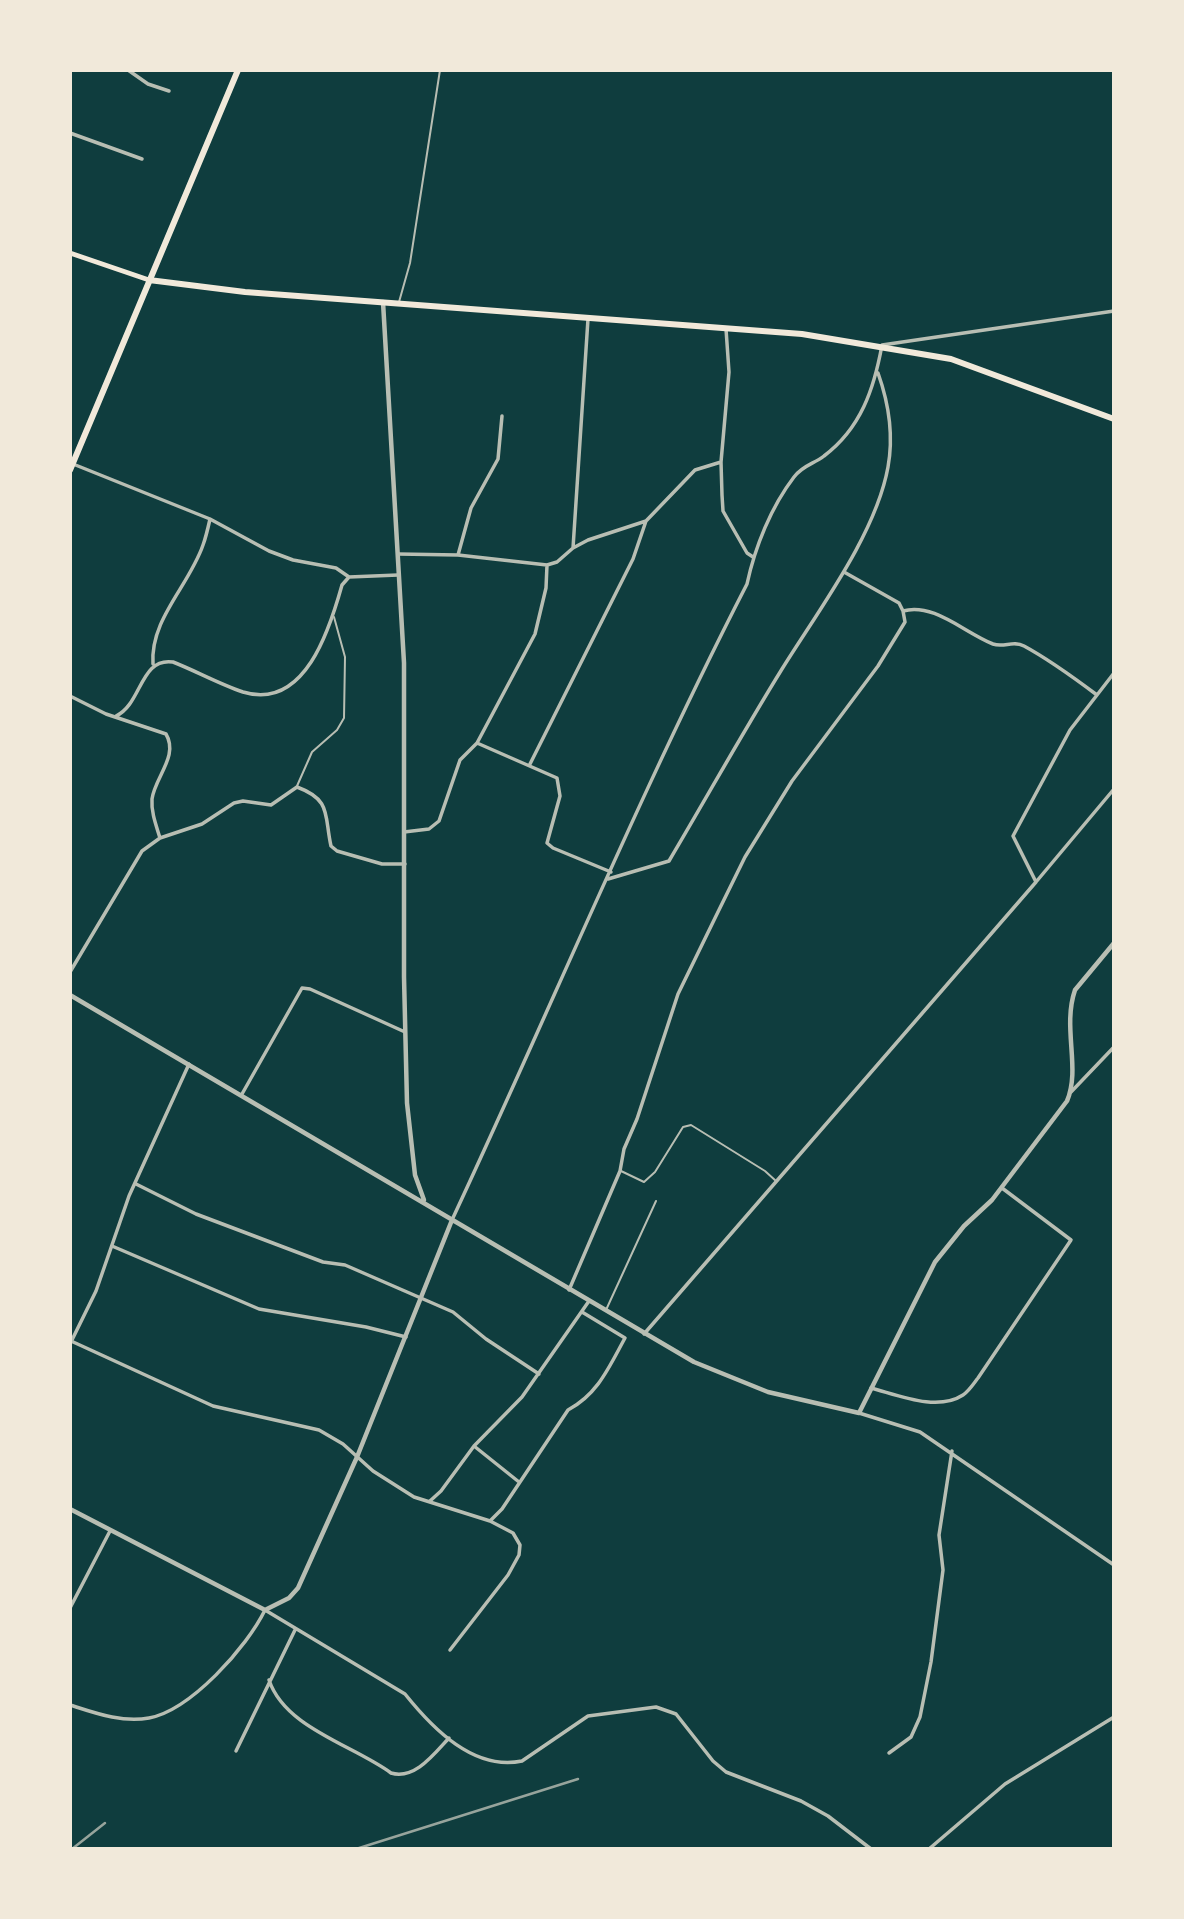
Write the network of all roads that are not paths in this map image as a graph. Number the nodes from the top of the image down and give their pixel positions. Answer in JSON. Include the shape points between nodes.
{"nodes":[{"id":1,"x":128,"y":70,"type":"edge"},
{"id":2,"x":238,"y":70,"type":"edge"},
{"id":3,"x":439,"y":70,"type":"edge"},
{"id":4,"x":169,"y":91,"type":"dead end"},
{"id":5,"x":70,"y":133,"type":"edge"},
{"id":6,"x":142,"y":159,"type":"dead end"},
{"id":7,"x":70,"y":253,"type":"edge"},
{"id":8,"x":149,"y":280,"type":"junction"},
{"id":9,"x":383,"y":301,"type":"junction"},
{"id":10,"x":399,"y":303,"type":"junction"},
{"id":11,"x":1114,"y":311,"type":"edge"},
{"id":12,"x":589,"y":318,"type":"junction"},
{"id":13,"x":726,"y":329,"type":"junction"},
{"id":14,"x":882,"y":345,"type":"junction"},
{"id":15,"x":877,"y":371,"type":"junction"},
{"id":16,"x":502,"y":416,"type":"dead end"},
{"id":17,"x":1114,"y":419,"type":"edge"},
{"id":18,"x":721,"y":462,"type":"junction"},
{"id":19,"x":71,"y":467,"type":"edge"},
{"id":20,"x":210,"y":519,"type":"junction"},
{"id":21,"x":646,"y":521,"type":"junction"},
{"id":22,"x":573,"y":548,"type":"junction"},
{"id":23,"x":396,"y":554,"type":"junction"},
{"id":24,"x":458,"y":555,"type":"junction"},
{"id":25,"x":753,"y":557,"type":"junction"},
{"id":26,"x":547,"y":565,"type":"junction"},
{"id":27,"x":843,"y":571,"type":"junction"},
{"id":28,"x":398,"y":575,"type":"junction"},
{"id":29,"x":349,"y":578,"type":"junction"},
{"id":30,"x":904,"y":611,"type":"junction"},
{"id":31,"x":334,"y":617,"type":"junction"},
{"id":32,"x":153,"y":664,"type":"junction"},
{"id":33,"x":1114,"y":673,"type":"edge"},
{"id":34,"x":1097,"y":695,"type":"junction"},
{"id":35,"x":70,"y":696,"type":"edge"},
{"id":36,"x":116,"y":716,"type":"junction"},
{"id":37,"x":477,"y":743,"type":"junction"},
{"id":38,"x":530,"y":764,"type":"junction"},
{"id":39,"x":297,"y":787,"type":"junction"},
{"id":40,"x":1114,"y":789,"type":"edge"},
{"id":41,"x":404,"y":832,"type":"junction"},
{"id":42,"x":160,"y":838,"type":"junction"},
{"id":43,"x":405,"y":864,"type":"junction"},
{"id":44,"x":611,"y":873,"type":"junction"},
{"id":45,"x":608,"y":879,"type":"junction"},
{"id":46,"x":1036,"y":882,"type":"junction"},
{"id":47,"x":1114,"y":943,"type":"edge"},
{"id":48,"x":70,"y":972,"type":"edge"},
{"id":49,"x":70,"y":995,"type":"edge"},
{"id":50,"x":405,"y":1032,"type":"junction"},
{"id":51,"x":1114,"y":1047,"type":"edge"},
{"id":52,"x":189,"y":1064,"type":"junction"},
{"id":53,"x":1071,"y":1092,"type":"junction"},
{"id":54,"x":242,"y":1094,"type":"junction"},
{"id":55,"x":620,"y":1171,"type":"junction"},
{"id":56,"x":775,"y":1181,"type":"junction"},
{"id":57,"x":136,"y":1184,"type":"junction"},
{"id":58,"x":1002,"y":1188,"type":"junction"},
{"id":59,"x":424,"y":1200,"type":"junction"},
{"id":60,"x":656,"y":1201,"type":"dead end"},
{"id":61,"x":453,"y":1220,"type":"junction"},
{"id":62,"x":112,"y":1246,"type":"junction"},
{"id":63,"x":569,"y":1290,"type":"junction"},
{"id":64,"x":422,"y":1296,"type":"junction"},
{"id":65,"x":589,"y":1301,"type":"junction"},
{"id":66,"x":606,"y":1311,"type":"junction"},
{"id":67,"x":582,"y":1312,"type":"junction"},
{"id":68,"x":644,"y":1334,"type":"junction"},
{"id":69,"x":406,"y":1337,"type":"junction"},
{"id":70,"x":71,"y":1343,"type":"edge"},
{"id":71,"x":539,"y":1374,"type":"junction"},
{"id":72,"x":871,"y":1388,"type":"junction"},
{"id":73,"x":859,"y":1413,"type":"junction"},
{"id":74,"x":474,"y":1446,"type":"junction"},
{"id":75,"x":952,"y":1451,"type":"junction"},
{"id":76,"x":357,"y":1457,"type":"junction"},
{"id":77,"x":520,"y":1482,"type":"junction"},
{"id":78,"x":430,"y":1501,"type":"junction"},
{"id":79,"x":70,"y":1508,"type":"edge"},
{"id":80,"x":490,"y":1521,"type":"junction"},
{"id":81,"x":111,"y":1529,"type":"junction"},
{"id":82,"x":1114,"y":1565,"type":"edge"},
{"id":83,"x":70,"y":1608,"type":"edge"},
{"id":84,"x":265,"y":1610,"type":"junction"},
{"id":85,"x":295,"y":1630,"type":"junction"},
{"id":86,"x":450,"y":1650,"type":"dead end"},
{"id":87,"x":269,"y":1680,"type":"junction"},
{"id":88,"x":70,"y":1705,"type":"edge"},
{"id":89,"x":1114,"y":1717,"type":"edge"},
{"id":90,"x":449,"y":1738,"type":"junction"},
{"id":91,"x":236,"y":1751,"type":"dead end"},
{"id":92,"x":889,"y":1753,"type":"dead end"},
{"id":93,"x":871,"y":1849,"type":"edge"},
{"id":94,"x":929,"y":1849,"type":"edge"}],
"edges":[{"from":1,"to":4,"type":"street"},
{"from":2,"to":8,"type":"main road"},
{"from":3,"to":10,"type":"lane","via":[[410,262]]},
{"from":5,"to":6,"type":"street"},
{"from":7,"to":8,"type":"main road"},
{"from":8,"to":9,"type":"main road"},
{"from":8,"to":19,"type":"main road"},
{"from":9,"to":10,"type":"main road"},
{"from":9,"to":23,"type":"street"},
{"from":10,"to":12,"type":"main road"},
{"from":11,"to":14,"type":"street"},
{"from":12,"to":13,"type":"main road"},
{"from":12,"to":22,"type":"street"},
{"from":13,"to":14,"type":"main road"},
{"from":13,"to":18,"type":"street","via":[[729,372]]},
{"from":14,"to":15,"type":"street"},
{"from":14,"to":17,"type":"main road","via":[[951,359]]},
{"from":15,"to":25,"type":"street","via":[[864,411],[852,430],[794,477]]},
{"from":15,"to":27,"type":"street","via":[[891,433],[888,468]]},
{"from":16,"to":24,"type":"street","via":[[498,459],[471,508]]},
{"from":18,"to":21,"type":"street","via":[[695,470]]},
{"from":18,"to":25,"type":"street","via":[[723,511]]},
{"from":19,"to":20,"type":"street"},
{"from":20,"to":29,"type":"street","via":[[269,551],[336,568]]},
{"from":20,"to":32,"type":"street","via":[[203,546],[159,627],[152,648]]},
{"from":21,"to":22,"type":"street"},
{"from":21,"to":38,"type":"street","via":[[633,559]]},
{"from":22,"to":26,"type":"street"},
{"from":23,"to":24,"type":"street"},
{"from":23,"to":28,"type":"street"},
{"from":24,"to":26,"type":"street"},
{"from":25,"to":44,"type":"street","via":[[747,584],[685,706]]},
{"from":26,"to":37,"type":"street","via":[[535,634]]},
{"from":27,"to":30,"type":"street"},
{"from":27,"to":45,"type":"street","via":[[669,861]]},
{"from":28,"to":29,"type":"street"},
{"from":28,"to":41,"type":"street","via":[[406,730]]},
{"from":29,"to":31,"type":"street","via":[[342,585]]},
{"from":30,"to":34,"type":"street","via":[[931,610],[993,644],[1021,644]]},
{"from":30,"to":55,"type":"street","via":[[905,622],[878,666],[792,781],[739,869],[678,994]]},
{"from":31,"to":32,"type":"street","via":[[296,683],[280,690],[246,693],[173,662]]},
{"from":31,"to":39,"type":"lane","via":[[345,657],[344,718],[312,752]]},
{"from":32,"to":36,"type":"street","via":[[128,711]]},
{"from":33,"to":34,"type":"street"},
{"from":34,"to":46,"type":"street","via":[[1070,730],[1013,836]]},
{"from":35,"to":36,"type":"street"},
{"from":36,"to":42,"type":"street","via":[[156,728],[171,742],[153,795]]},
{"from":37,"to":38,"type":"street"},
{"from":37,"to":41,"type":"street","via":[[460,760],[439,821],[429,829]]},
{"from":38,"to":44,"type":"street","via":[[557,778],[559,786],[547,843]]},
{"from":39,"to":42,"type":"street","via":[[271,805],[234,803],[202,824]]},
{"from":39,"to":43,"type":"street","via":[[325,805],[331,846],[337,851],[382,864]]},
{"from":40,"to":46,"type":"street"},
{"from":41,"to":43,"type":"street"},
{"from":42,"to":48,"type":"street","via":[[131,866]]},
{"from":43,"to":50,"type":"street"},
{"from":44,"to":45,"type":"street"},
{"from":45,"to":61,"type":"street"},
{"from":46,"to":56,"type":"street"},
{"from":47,"to":53,"type":"street","via":[[1072,999],[1068,1016]]},
{"from":49,"to":52,"type":"street"},
{"from":50,"to":54,"type":"street","via":[[302,988]]},
{"from":50,"to":59,"type":"street","via":[[409,1138]]},
{"from":51,"to":53,"type":"street"},
{"from":52,"to":54,"type":"street"},
{"from":52,"to":57,"type":"street"},
{"from":53,"to":58,"type":"street"},
{"from":54,"to":59,"type":"street"},
{"from":55,"to":56,"type":"lane","via":[[644,1182],[683,1127],[691,1125]]},
{"from":55,"to":63,"type":"street"},
{"from":56,"to":68,"type":"street"},
{"from":57,"to":62,"type":"street"},
{"from":57,"to":64,"type":"street","via":[[196,1214]]},
{"from":58,"to":72,"type":"street","via":[[935,1262]]},
{"from":58,"to":72,"type":"street","via":[[1071,1240],[964,1394],[946,1401],[926,1401]]},
{"from":59,"to":61,"type":"street"},
{"from":60,"to":66,"type":"lane"},
{"from":61,"to":63,"type":"street"},
{"from":61,"to":64,"type":"street"},
{"from":62,"to":69,"type":"street","via":[[259,1309]]},
{"from":62,"to":70,"type":"street"},
{"from":63,"to":65,"type":"street"},
{"from":64,"to":69,"type":"street"},
{"from":64,"to":71,"type":"street","via":[[453,1311]]},
{"from":65,"to":66,"type":"street"},
{"from":65,"to":67,"type":"street"},
{"from":66,"to":68,"type":"street"},
{"from":67,"to":71,"type":"street"},
{"from":67,"to":77,"type":"street","via":[[625,1338],[599,1384],[585,1401],[568,1410]]},
{"from":68,"to":73,"type":"street","via":[[734,1381]]},
{"from":69,"to":76,"type":"street"},
{"from":70,"to":76,"type":"street","via":[[213,1406],[318,1430]]},
{"from":71,"to":74,"type":"street"},
{"from":72,"to":73,"type":"street"},
{"from":73,"to":75,"type":"street","via":[[920,1432]]},
{"from":74,"to":77,"type":"street"},
{"from":74,"to":78,"type":"street"},
{"from":75,"to":82,"type":"street"},
{"from":75,"to":92,"type":"street","via":[[939,1535],[943,1570],[920,1717],[911,1737]]},
{"from":76,"to":78,"type":"street","via":[[414,1497]]},
{"from":76,"to":84,"type":"street","via":[[298,1588]]},
{"from":77,"to":80,"type":"street"},
{"from":78,"to":80,"type":"street"},
{"from":79,"to":81,"type":"street"},
{"from":80,"to":86,"type":"street","via":[[513,1534],[520,1545],[519,1555]]},
{"from":81,"to":83,"type":"street"},
{"from":81,"to":84,"type":"street"},
{"from":84,"to":85,"type":"street"},
{"from":84,"to":88,"type":"street","via":[[256,1629],[229,1660],[170,1710],[150,1718],[124,1720]]},
{"from":85,"to":87,"type":"street"},
{"from":85,"to":90,"type":"street","via":[[405,1694]]},
{"from":87,"to":90,"type":"street","via":[[274,1696],[289,1710],[391,1773],[407,1774],[419,1768]]},
{"from":87,"to":91,"type":"street"},
{"from":89,"to":94,"type":"street","via":[[1005,1784]]},
{"from":90,"to":93,"type":"street","via":[[467,1753],[510,1764],[547,1746],[587,1716],[656,1707],[676,1714],[726,1772],[801,1801]]}]}
